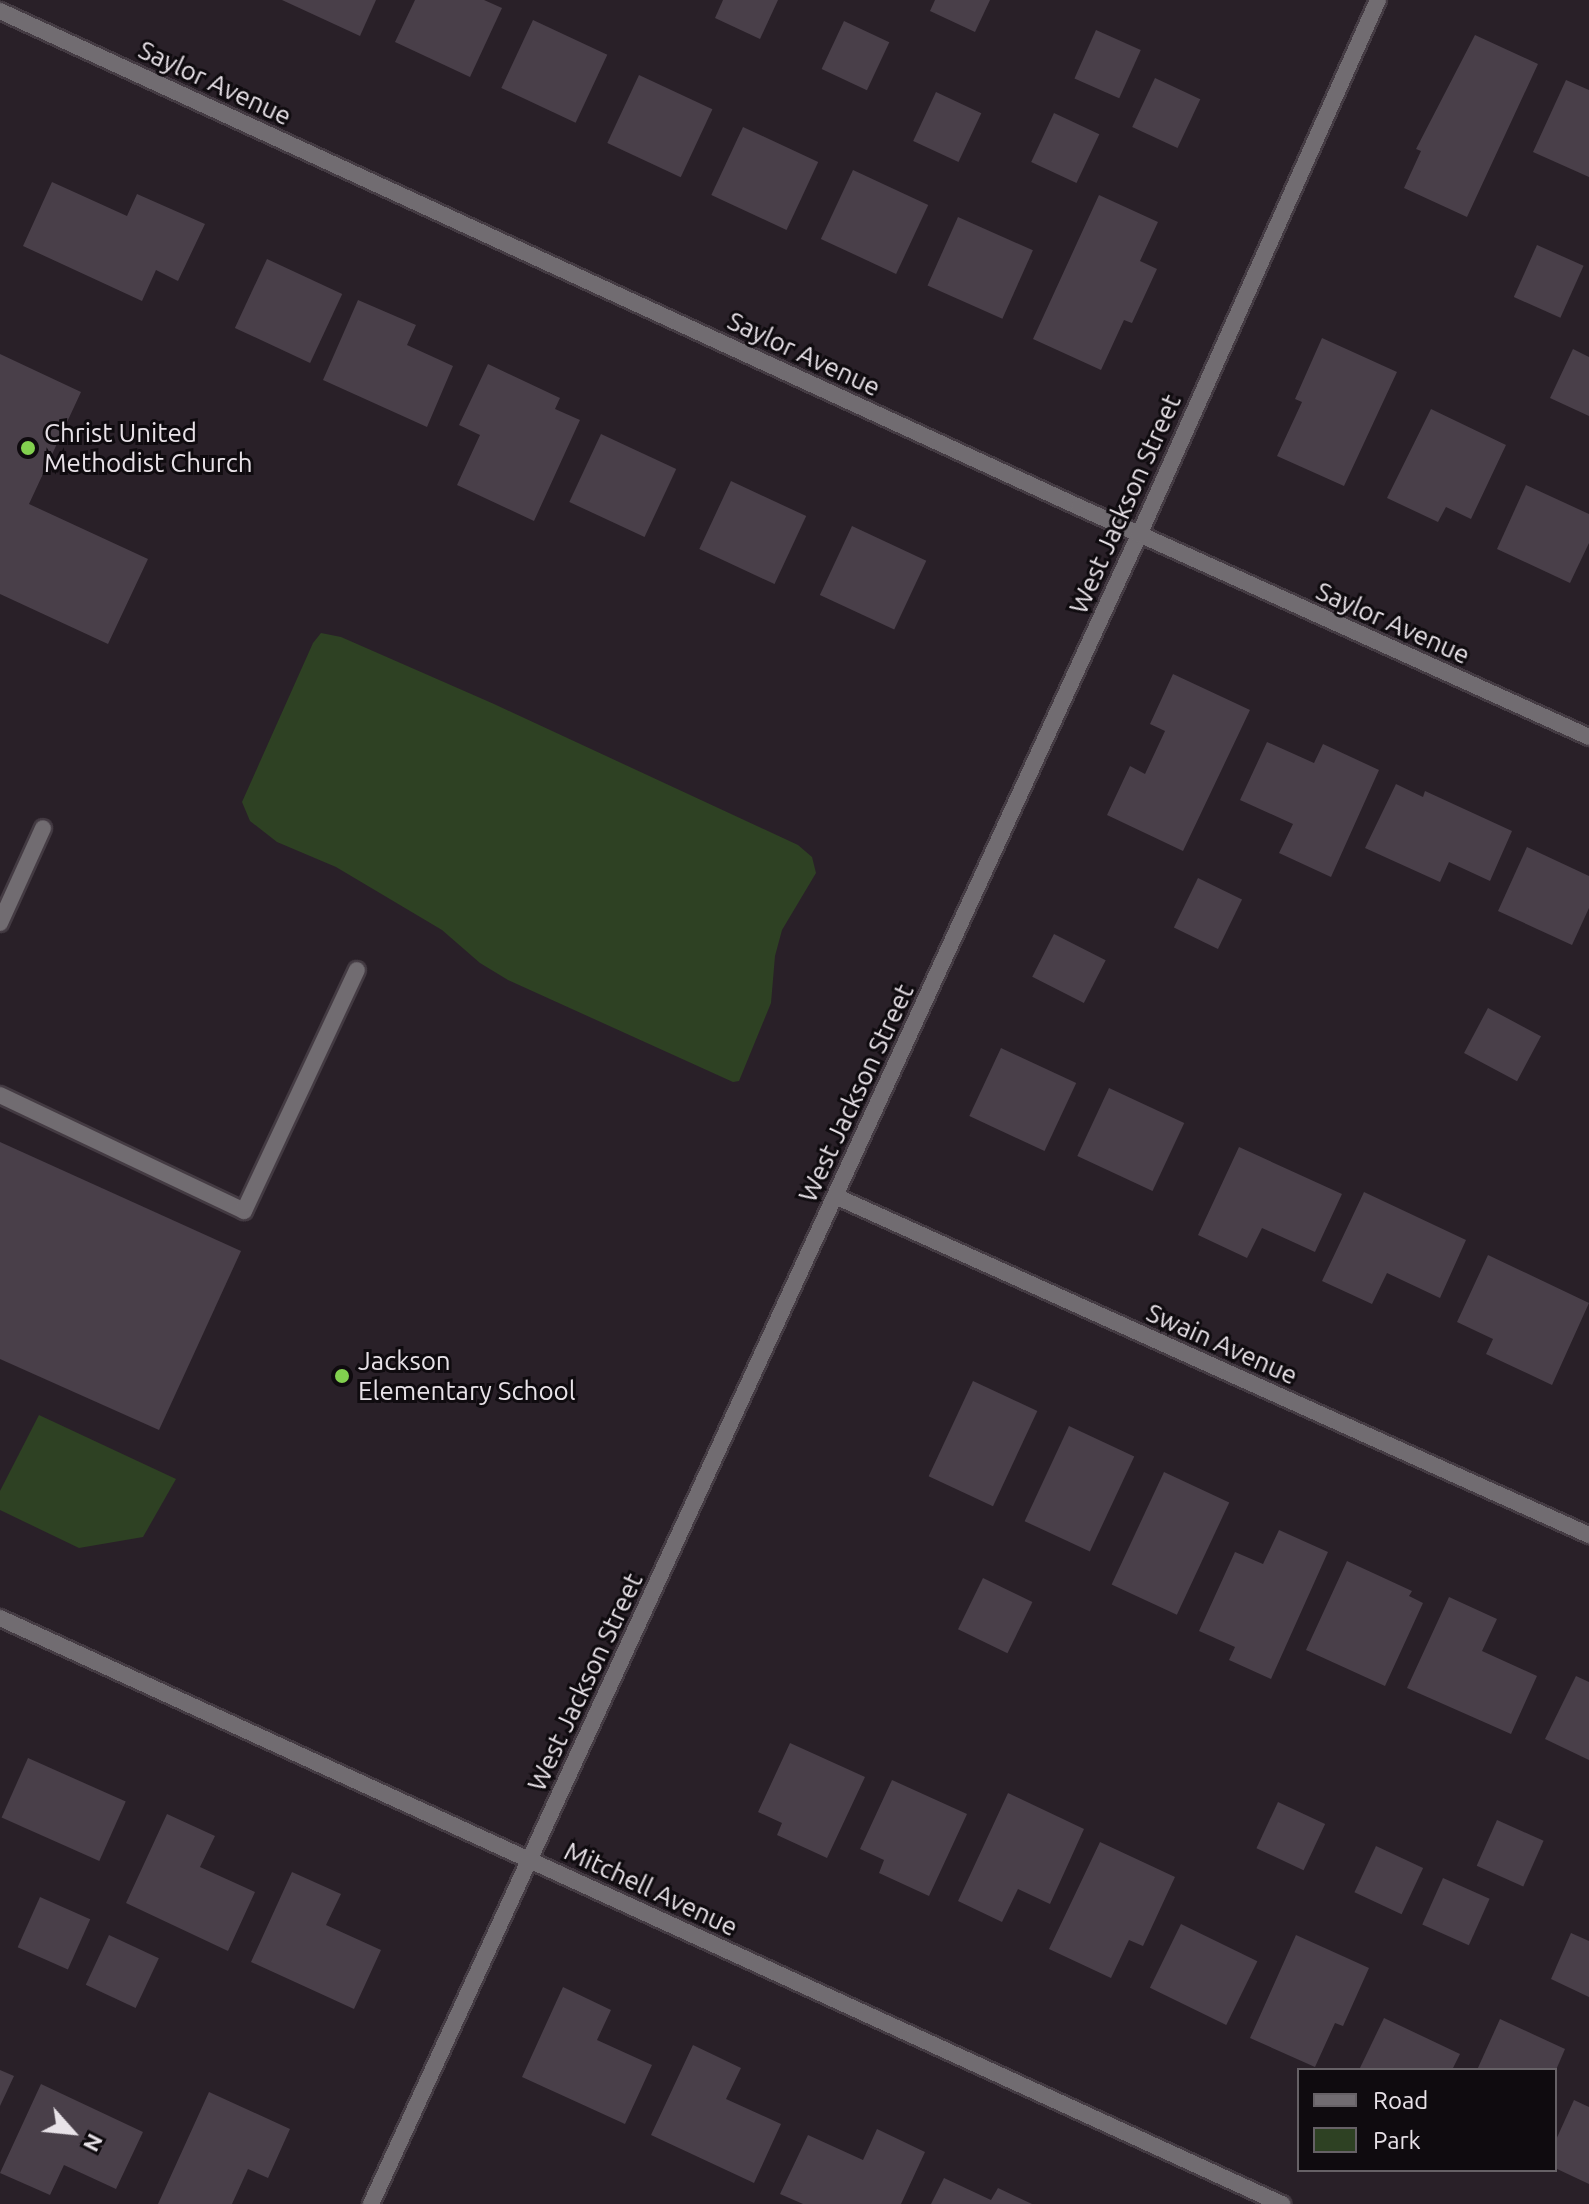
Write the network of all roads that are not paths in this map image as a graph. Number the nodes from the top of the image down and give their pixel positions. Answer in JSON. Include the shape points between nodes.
{"nodes":[{"id":1,"x":1378,"y":0,"type":"edge"},
{"id":2,"x":0,"y":11,"type":"edge"},
{"id":3,"x":1139,"y":535,"type":"junction"},
{"id":4,"x":1589,"y":737,"type":"edge"},
{"id":5,"x":43,"y":828,"type":"dead end"},
{"id":6,"x":0,"y":923,"type":"edge"},
{"id":7,"x":357,"y":970,"type":"dead end"},
{"id":8,"x":0,"y":1095,"type":"edge"},
{"id":9,"x":835,"y":1196,"type":"junction"},
{"id":10,"x":1589,"y":1535,"type":"edge"},
{"id":11,"x":0,"y":1618,"type":"edge"},
{"id":12,"x":530,"y":1860,"type":"junction"},
{"id":13,"x":371,"y":2204,"type":"edge"},
{"id":14,"x":1282,"y":2204,"type":"edge"}],
"edges":[{"from":1,"to":3,"type":"street","name":"West Jackson Street"},
{"from":2,"to":3,"type":"street","name":"Saylor Avenue"},
{"from":3,"to":4,"type":"street","name":"Saylor Avenue"},
{"from":3,"to":9,"type":"street","name":"West Jackson Street"},
{"from":5,"to":6,"type":"street"},
{"from":7,"to":8,"type":"street","via":[[244,1211]]},
{"from":9,"to":10,"type":"street","name":"Swain Avenue"},
{"from":9,"to":12,"type":"street","name":"West Jackson Street"},
{"from":11,"to":12,"type":"street","name":"Mitchell Avenue"},
{"from":12,"to":13,"type":"street","name":"West Jackson Street"},
{"from":12,"to":14,"type":"street","name":"Mitchell Avenue"}]}
